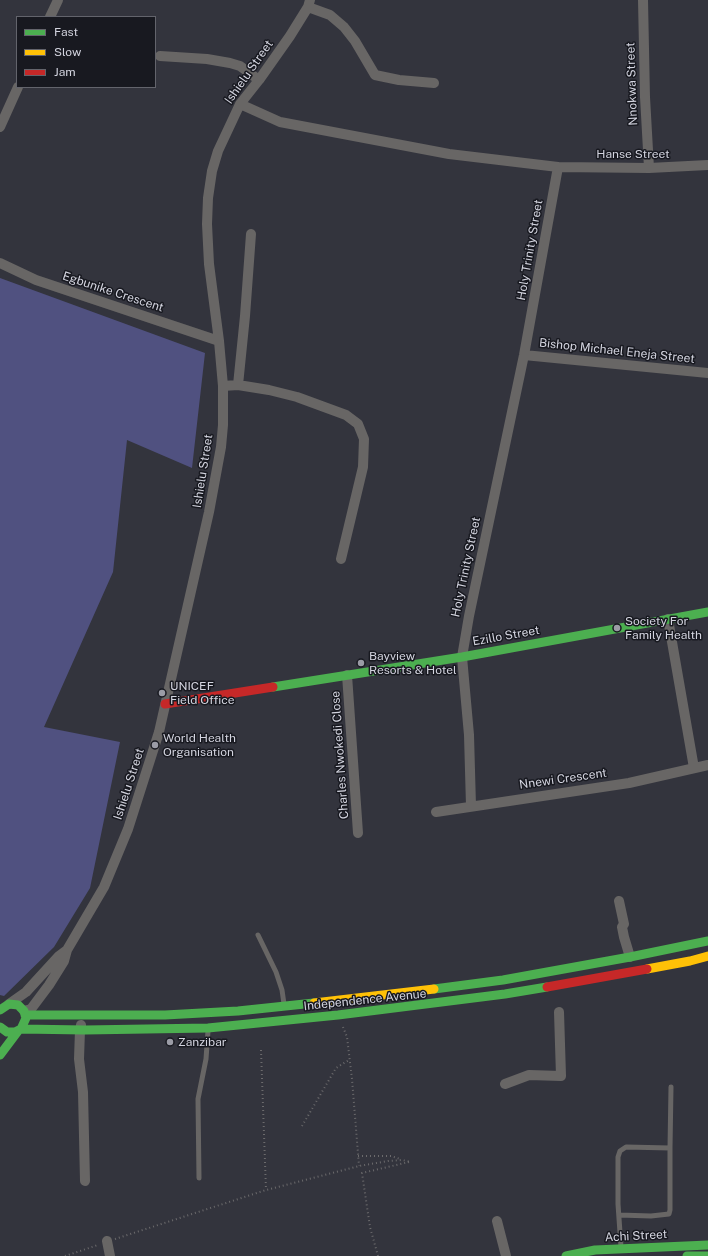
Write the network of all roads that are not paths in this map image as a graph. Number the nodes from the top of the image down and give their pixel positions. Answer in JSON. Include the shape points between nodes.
{"nodes":[{"id":1,"x":58,"y":0,"type":"edge"},
{"id":2,"x":643,"y":0,"type":"edge"},
{"id":3,"x":309,"y":3,"type":"edge"},
{"id":4,"x":50,"y":16,"type":"edge"},
{"id":5,"x":160,"y":56,"type":"dead end"},
{"id":6,"x":259,"y":80,"type":"junction"},
{"id":7,"x":434,"y":83,"type":"dead end"},
{"id":8,"x":18,"y":88,"type":"edge"},
{"id":9,"x":240,"y":104,"type":"junction"},
{"id":10,"x":0,"y":126,"type":"edge"},
{"id":11,"x":708,"y":165,"type":"edge"},
{"id":12,"x":558,"y":167,"type":"junction"},
{"id":13,"x":649,"y":168,"type":"junction"},
{"id":14,"x":250,"y":234,"type":"dead end"},
{"id":15,"x":0,"y":264,"type":"edge"},
{"id":16,"x":219,"y":341,"type":"junction"},
{"id":17,"x":524,"y":355,"type":"junction"},
{"id":18,"x":708,"y":373,"type":"edge"},
{"id":19,"x":238,"y":385,"type":"junction"},
{"id":20,"x":223,"y":386,"type":"junction"},
{"id":21,"x":341,"y":559,"type":"dead end"},
{"id":22,"x":708,"y":612,"type":"edge"},
{"id":23,"x":668,"y":619,"type":"junction"},
{"id":24,"x":462,"y":656,"type":"junction"},
{"id":25,"x":347,"y":675,"type":"junction"},
{"id":26,"x":165,"y":704,"type":"junction"},
{"id":27,"x":708,"y":765,"type":"edge"},
{"id":28,"x":694,"y":768,"type":"junction"},
{"id":29,"x":471,"y":806,"type":"junction"},
{"id":30,"x":436,"y":812,"type":"dead end"},
{"id":31,"x":358,"y":833,"type":"dead end"},
{"id":32,"x":619,"y":901,"type":"dead end"},
{"id":33,"x":258,"y":935,"type":"dead end"},
{"id":34,"x":708,"y":941,"type":"edge"},
{"id":35,"x":688,"y":946,"type":"junction"},
{"id":36,"x":67,"y":950,"type":"junction"},
{"id":37,"x":708,"y":956,"type":"edge"},
{"id":38,"x":630,"y":957,"type":"junction"},
{"id":39,"x":690,"y":961,"type":"junction"},
{"id":40,"x":503,"y":980,"type":"junction"},
{"id":41,"x":505,"y":994,"type":"junction"},
{"id":42,"x":3,"y":1007,"type":"edge"},
{"id":43,"x":284,"y":1007,"type":"junction"},
{"id":44,"x":559,"y":1012,"type":"dead end"},
{"id":45,"x":25,"y":1013,"type":"junction"},
{"id":46,"x":84,"y":1015,"type":"junction"},
{"id":47,"x":0,"y":1027,"type":"edge"},
{"id":48,"x":208,"y":1028,"type":"junction"},
{"id":49,"x":20,"y":1030,"type":"junction"},
{"id":50,"x":80,"y":1030,"type":"junction"},
{"id":51,"x":0,"y":1055,"type":"edge"},
{"id":52,"x":505,"y":1084,"type":"dead end"},
{"id":53,"x":672,"y":1087,"type":"dead end"},
{"id":54,"x":670,"y":1148,"type":"junction"},
{"id":55,"x":199,"y":1178,"type":"dead end"},
{"id":56,"x":85,"y":1181,"type":"dead end"},
{"id":57,"x":619,"y":1215,"type":"junction"},
{"id":58,"x":497,"y":1221,"type":"dead end"},
{"id":59,"x":107,"y":1242,"type":"road end"},
{"id":60,"x":708,"y":1245,"type":"edge"},
{"id":61,"x":621,"y":1248,"type":"junction"},
{"id":62,"x":579,"y":1255,"type":"edge"},
{"id":63,"x":110,"y":1256,"type":"edge"},
{"id":64,"x":506,"y":1256,"type":"edge"},
{"id":65,"x":566,"y":1256,"type":"edge"},
{"id":66,"x":687,"y":1256,"type":"edge"},
{"id":67,"x":708,"y":1256,"type":"edge"}],
"edges":[{"from":1,"to":4,"type":"street"},
{"from":2,"to":13,"type":"street","name":"Nnokwa Street"},
{"from":3,"to":6,"type":"street","name":"Ishielu Street","via":[[290,36]]},
{"from":3,"to":7,"type":"street","via":[[344,27],[375,76]]},
{"from":5,"to":6,"type":"street","via":[[230,63],[240,66]]},
{"from":6,"to":9,"type":"street","name":"Ishielu Street"},
{"from":8,"to":10,"type":"street"},
{"from":9,"to":12,"type":"street","via":[[280,122],[312,129],[449,154]]},
{"from":9,"to":16,"type":"street","name":"Ishielu Street","via":[[218,151],[210,182],[209,264]]},
{"from":11,"to":13,"type":"street","name":"Hanse Street"},
{"from":12,"to":13,"type":"street","name":"Hanse Street"},
{"from":12,"to":17,"type":"street","name":"Holy Trinity Street"},
{"from":14,"to":19,"type":"street"},
{"from":15,"to":16,"type":"street","name":"Egbunike Crescent","via":[[36,280]]},
{"from":16,"to":20,"type":"street","name":"Ishielu Street"},
{"from":17,"to":18,"type":"street","name":"Bishop Michael Eneja Street"},
{"from":17,"to":24,"type":"street","name":"Holy Trinity Street"},
{"from":19,"to":20,"type":"street"},
{"from":19,"to":21,"type":"street","via":[[297,398],[346,415],[358,424],[364,439],[363,467]]},
{"from":20,"to":26,"type":"street","name":"Ishielu Street","via":[[223,424],[216,477]]},
{"from":22,"to":23,"type":"main road","name":"Ezillo Street"},
{"from":23,"to":24,"type":"main road","name":"Ezillo Street"},
{"from":23,"to":28,"type":"street"},
{"from":24,"to":25,"type":"main road","name":"Ezillo Street"},
{"from":24,"to":29,"type":"street","name":"Holy Trinity Street"},
{"from":25,"to":26,"type":"main road","name":"Ezillo Street"},
{"from":25,"to":31,"type":"street","name":"Charles Nwokedi Close"},
{"from":26,"to":36,"type":"street","name":"Ishielu Street","via":[[159,732],[128,829],[104,887]]},
{"from":27,"to":28,"type":"street","name":"Nnewi Crescent"},
{"from":28,"to":29,"type":"street","name":"Nnewi Crescent","via":[[629,783]]},
{"from":29,"to":30,"type":"street","name":"Nnewi Crescent"},
{"from":32,"to":38,"type":"street","via":[[624,924],[622,927]]},
{"from":33,"to":43,"type":"lane","via":[[276,972]]},
{"from":34,"to":35,"type":"main road","name":"Independence Avenue"},
{"from":35,"to":38,"type":"main road","name":"Independence Avenue"},
{"from":35,"to":39,"type":"main road"},
{"from":36,"to":42,"type":"street","via":[[26,992]]},
{"from":36,"to":45,"type":"street","via":[[42,996]]},
{"from":37,"to":39,"type":"main road","name":"Independence Avenue"},
{"from":38,"to":40,"type":"main road","name":"Independence Avenue"},
{"from":39,"to":41,"type":"main road","name":"Independence Avenue"},
{"from":40,"to":41,"type":"main road"},
{"from":40,"to":43,"type":"main road","name":"Independence Avenue"},
{"from":41,"to":48,"type":"main road","name":"Independence Avenue"},
{"from":42,"to":45,"type":"main road","name":"Independence Avenue","via":[[18,1005]]},
{"from":43,"to":46,"type":"main road","name":"Independence Avenue","via":[[180,1014]]},
{"from":44,"to":52,"type":"street","via":[[561,1076],[529,1076]]},
{"from":45,"to":46,"type":"main road","name":"Independence Avenue"},
{"from":45,"to":49,"type":"main road","via":[[25,1022]]},
{"from":46,"to":50,"type":"street"},
{"from":47,"to":49,"type":"main road","name":"Independence Avenue","via":[[12,1033]]},
{"from":48,"to":50,"type":"main road","name":"Independence Avenue"},
{"from":48,"to":55,"type":"lane","via":[[206,1060],[198,1099]]},
{"from":49,"to":50,"type":"main road","name":"Independence Avenue"},
{"from":49,"to":51,"type":"main road"},
{"from":50,"to":56,"type":"street","via":[[78,1059],[84,1092]]},
{"from":53,"to":54,"type":"lane"},
{"from":54,"to":57,"type":"lane","via":[[626,1147],[620,1151]]},
{"from":54,"to":57,"type":"lane","via":[[669,1214]]},
{"from":57,"to":61,"type":"lane"},
{"from":58,"to":64,"type":"street"},
{"from":59,"to":63,"type":"street"},
{"from":60,"to":61,"type":"main road","name":"Achi Street"},
{"from":61,"to":62,"type":"main road","name":"Achi Street"},
{"from":62,"to":65,"type":"main road","name":"Achi Street"},
{"from":66,"to":67,"type":"main road"}]}
